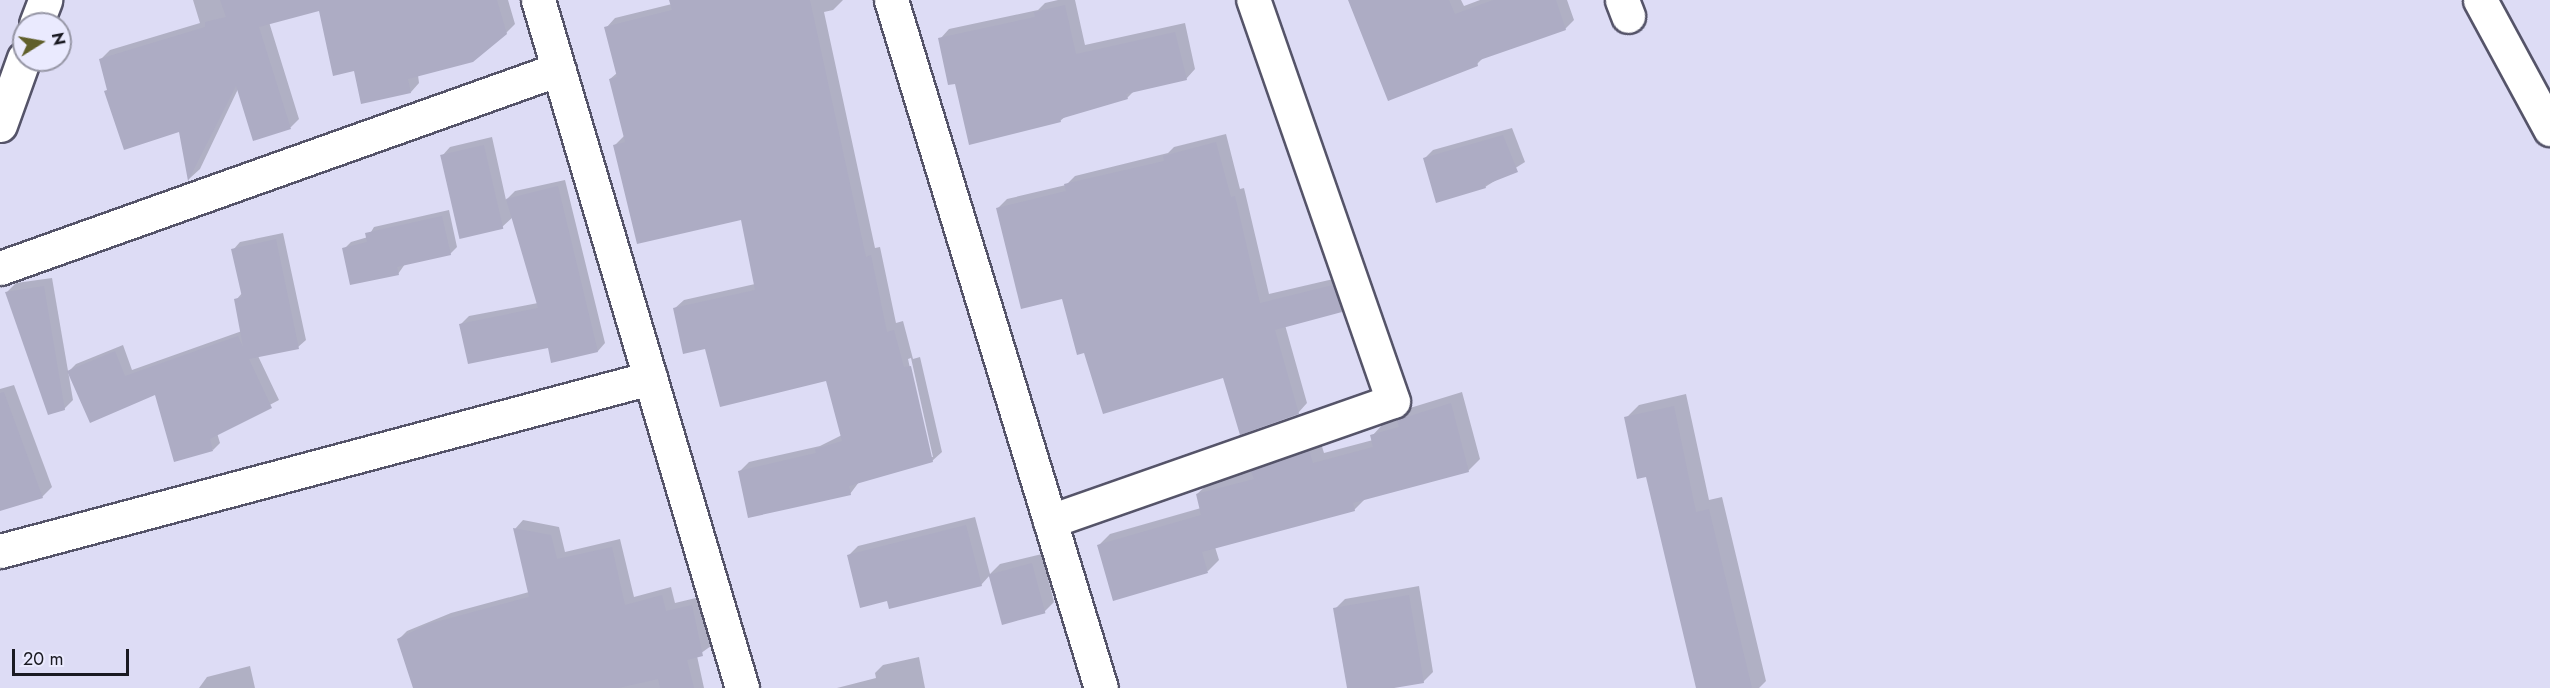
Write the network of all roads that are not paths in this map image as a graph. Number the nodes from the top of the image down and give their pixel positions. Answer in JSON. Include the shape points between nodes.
{"nodes":[{"id":1,"x":538,"y":0,"type":"edge"},
{"id":2,"x":891,"y":0,"type":"edge"},
{"id":3,"x":1253,"y":0,"type":"edge"},
{"id":4,"x":2480,"y":0,"type":"edge"},
{"id":5,"x":559,"y":69,"type":"junction"},
{"id":6,"x":19,"y":72,"type":"edge"},
{"id":7,"x":0,"y":124,"type":"edge"},
{"id":8,"x":2550,"y":129,"type":"edge"},
{"id":9,"x":0,"y":268,"type":"edge"},
{"id":10,"x":650,"y":378,"type":"junction"},
{"id":11,"x":1050,"y":521,"type":"junction"},
{"id":12,"x":0,"y":551,"type":"edge"},
{"id":13,"x":742,"y":688,"type":"edge"},
{"id":14,"x":1101,"y":688,"type":"edge"}],
"edges":[{"from":1,"to":5,"type":"street"},
{"from":2,"to":11,"type":"street"},
{"from":3,"to":11,"type":"street","via":[[1393,400]]},
{"from":4,"to":8,"type":"street"},
{"from":5,"to":9,"type":"street"},
{"from":5,"to":10,"type":"street"},
{"from":6,"to":7,"type":"street"},
{"from":10,"to":12,"type":"street"},
{"from":10,"to":13,"type":"street"},
{"from":11,"to":14,"type":"street"}]}
